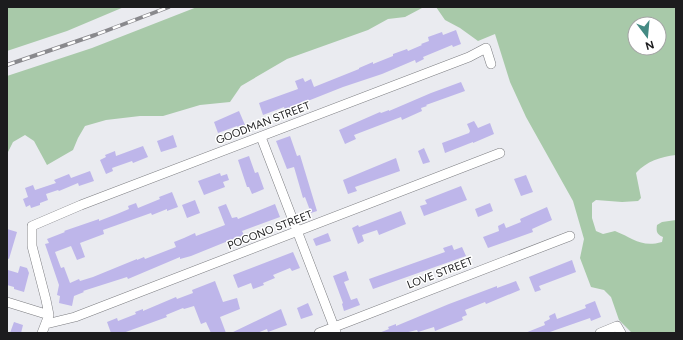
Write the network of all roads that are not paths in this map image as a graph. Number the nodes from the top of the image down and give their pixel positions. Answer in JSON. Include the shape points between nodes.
{"nodes":[{"id":1,"x":491,"y":64,"type":"dead end"},
{"id":2,"x":261,"y":137,"type":"junction"},
{"id":3,"x":500,"y":153,"type":"dead end"},
{"id":4,"x":297,"y":232,"type":"junction"},
{"id":5,"x":570,"y":236,"type":"dead end"},
{"id":6,"x":7,"y":302,"type":"edge"},
{"id":7,"x":47,"y":320,"type":"junction"},
{"id":8,"x":335,"y":330,"type":"edge"},
{"id":9,"x":619,"y":330,"type":"edge"},
{"id":10,"x":42,"y":333,"type":"edge"},
{"id":11,"x":319,"y":333,"type":"edge"},
{"id":12,"x":600,"y":333,"type":"edge"}],
"edges":[{"from":1,"to":2,"type":"street","name":"GOODMAN STREET","via":[[486,48],[469,57]]},
{"from":2,"to":4,"type":"street"},
{"from":2,"to":7,"type":"street","name":"GOODMAN STREET","via":[[32,226],[32,246],[46,300]]},
{"from":3,"to":4,"type":"street","name":"POCONO STREET"},
{"from":4,"to":7,"type":"street","name":"POCONO STREET","via":[[75,318]]},
{"from":4,"to":8,"type":"street"},
{"from":5,"to":8,"type":"street","name":"LOVE STREET"},
{"from":6,"to":7,"type":"street","name":"POCONO STREET"},
{"from":7,"to":10,"type":"street"},
{"from":8,"to":11,"type":"street","name":"LOVE STREET"},
{"from":9,"to":12,"type":"street"}]}
